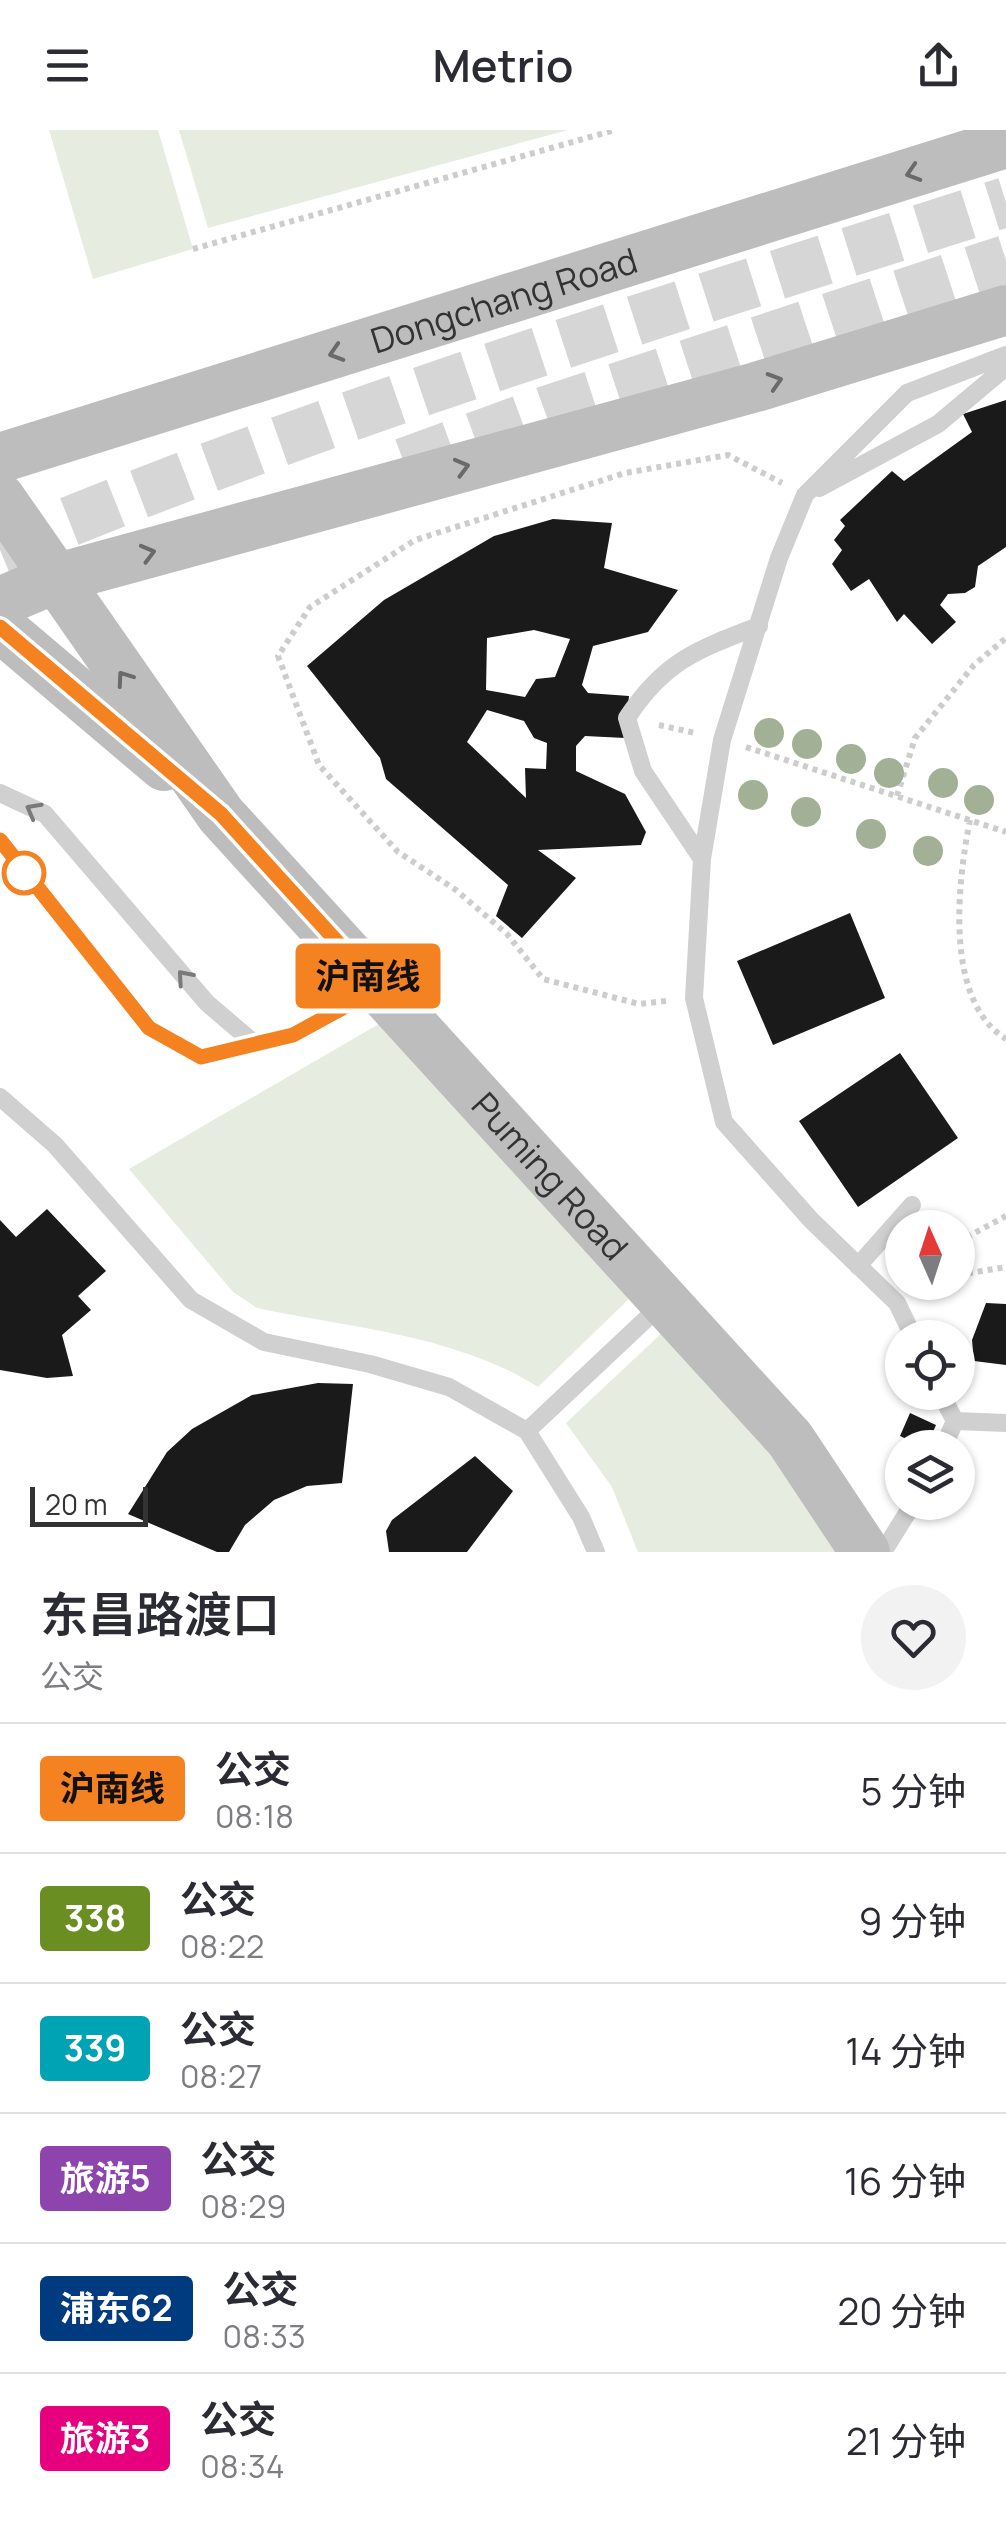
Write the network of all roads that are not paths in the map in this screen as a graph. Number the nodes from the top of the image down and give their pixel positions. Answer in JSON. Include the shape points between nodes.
{"nodes":[{"id":1,"x":1006,"y":144,"type":"edge"},
{"id":2,"x":1006,"y":310,"type":"edge"},
{"id":3,"x":1006,"y":355,"type":"edge"},
{"id":4,"x":1006,"y":367,"type":"edge"},
{"id":5,"x":0,"y":458,"type":"edge"},
{"id":6,"x":805,"y":494,"type":"junction"},
{"id":7,"x":0,"y":498,"type":"edge"},
{"id":8,"x":54,"y":579,"type":"junction"},
{"id":9,"x":0,"y":602,"type":"edge"},
{"id":10,"x":758,"y":626,"type":"junction"},
{"id":11,"x":0,"y":627,"type":"edge"},
{"id":12,"x":0,"y":793,"type":"edge"},
{"id":13,"x":221,"y":814,"type":"junction"},
{"id":14,"x":0,"y":840,"type":"edge"},
{"id":15,"x":702,"y":859,"type":"junction"},
{"id":16,"x":379,"y":988,"type":"junction"},
{"id":17,"x":255,"y":1044,"type":"junction"},
{"id":18,"x":0,"y":1096,"type":"edge"},
{"id":19,"x":912,"y":1205,"type":"dead end"},
{"id":20,"x":858,"y":1266,"type":"junction"},
{"id":21,"x":664,"y":1301,"type":"junction"},
{"id":22,"x":905,"y":1320,"type":"edge"},
{"id":23,"x":948,"y":1410,"type":"edge"},
{"id":24,"x":954,"y":1422,"type":"junction"},
{"id":25,"x":1006,"y":1423,"type":"edge"},
{"id":26,"x":951,"y":1430,"type":"edge"},
{"id":27,"x":527,"y":1432,"type":"junction"},
{"id":28,"x":903,"y":1520,"type":"edge"},
{"id":29,"x":596,"y":1552,"type":"edge"},
{"id":30,"x":865,"y":1552,"type":"edge"},
{"id":31,"x":883,"y":1552,"type":"edge"}],
"edges":[{"from":1,"to":5,"type":"main road","name":"Dongchang Road","one_way":true},
{"from":8,"to":2,"type":"main road","one_way":true,"via":[[756,386]]},
{"from":3,"to":6,"type":"lane","via":[[908,393]]},
{"from":4,"to":6,"type":"lane","via":[[938,424]]},
{"from":6,"to":10,"type":"lane"},
{"from":7,"to":8,"type":"main road","name":"Puming Road"},
{"from":8,"to":9,"type":"main road"},
{"from":13,"to":8,"type":"main road","name":"Puming Road","one_way":true},
{"from":10,"to":15,"type":"lane","via":[[722,740]]},
{"from":10,"to":15,"type":"lane","via":[[689,652],[649,684],[627,718],[643,772]]},
{"from":11,"to":13,"type":"main road","name":"Puming Road"},
{"from":17,"to":12,"type":"lane","one_way":true,"via":[[207,1004],[46,814]]},
{"from":13,"to":16,"type":"main road","name":"Puming Road"},
{"from":14,"to":17,"type":"lane","via":[[149,1028],[201,1057]]},
{"from":15,"to":20,"type":"lane","via":[[694,998],[724,1122]]},
{"from":16,"to":17,"type":"lane","via":[[293,1035]]},
{"from":16,"to":21,"type":"main road","name":"Puming Road"},
{"from":18,"to":27,"type":"lane","via":[[56,1145],[191,1300],[264,1342],[448,1387]]},
{"from":19,"to":20,"type":"lane"},
{"from":20,"to":22,"type":"lane"},
{"from":21,"to":27,"type":"lane"},
{"from":21,"to":30,"type":"main road","name":"Puming Road","via":[[790,1439]]},
{"from":23,"to":24,"type":"lane"},
{"from":24,"to":25,"type":"lane"},
{"from":24,"to":26,"type":"lane"},
{"from":27,"to":29,"type":"lane","via":[[582,1517]]},
{"from":28,"to":31,"type":"lane"}]}
